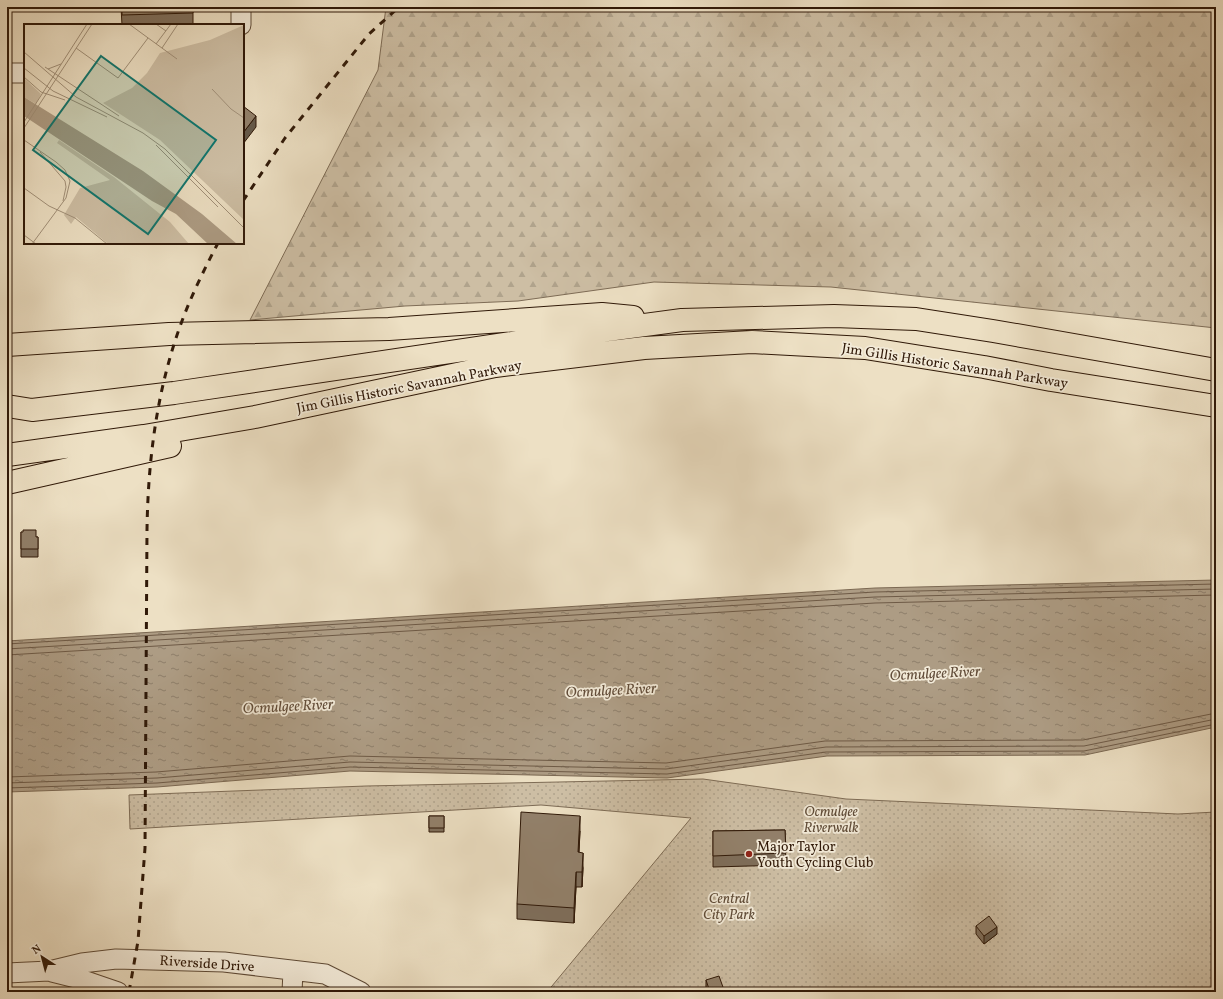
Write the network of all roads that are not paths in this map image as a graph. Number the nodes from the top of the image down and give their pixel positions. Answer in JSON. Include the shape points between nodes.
{"nodes":[{"id":1,"x":242,"y":7,"type":"edge"},
{"id":2,"x":241,"y":24,"type":"edge"},
{"id":3,"x":7,"y":72,"type":"edge"},
{"id":4,"x":24,"y":72,"type":"edge"},
{"id":5,"x":682,"y":320,"type":"junction"},
{"id":6,"x":7,"y":345,"type":"edge"},
{"id":7,"x":1216,"y":370,"type":"edge"},
{"id":8,"x":7,"y":406,"type":"edge"},
{"id":9,"x":1216,"y":406,"type":"edge"},
{"id":10,"x":255,"y":417,"type":"junction"},
{"id":11,"x":7,"y":455,"type":"edge"},
{"id":12,"x":7,"y":483,"type":"edge"},
{"id":13,"x":49,"y":971,"type":"junction"},
{"id":14,"x":294,"y":971,"type":"junction"},
{"id":15,"x":7,"y":973,"type":"edge"},
{"id":16,"x":118,"y":992,"type":"edge"},
{"id":17,"x":292,"y":992,"type":"edge"},
{"id":18,"x":361,"y":992,"type":"edge"}],
"edges":[{"from":1,"to":2,"type":"street"},
{"from":3,"to":4,"type":"street"},
{"from":5,"to":6,"type":"highway","via":[[602,314],[389,329],[169,334]]},
{"from":5,"to":7,"type":"highway","name":"Jim Gillis Historic Savannah Parkway","via":[[834,316],[916,319],[993,330]]},
{"from":5,"to":8,"type":"highway","name":"Jim Gillis Historic Savannah Parkway","via":[[174,393],[32,410]]},
{"from":9,"to":10,"type":"highway","name":"Jim Gillis Historic Savannah Parkway","via":[[865,348],[752,342],[644,348],[495,366]]},
{"from":10,"to":11,"type":"highway","name":"Jim Gillis Historic Savannah Parkway"},
{"from":10,"to":12,"type":"highway","via":[[179,444]]},
{"from":13,"to":14,"type":"street","name":"Riverside Drive","via":[[82,963],[116,959],[224,962]]},
{"from":13,"to":15,"type":"street","name":"Riverside Drive"},
{"from":13,"to":16,"type":"street","name":"Riverside Drive"},
{"from":14,"to":17,"type":"street"},
{"from":14,"to":18,"type":"street","name":"Riverside Drive","via":[[325,974]]}]}
